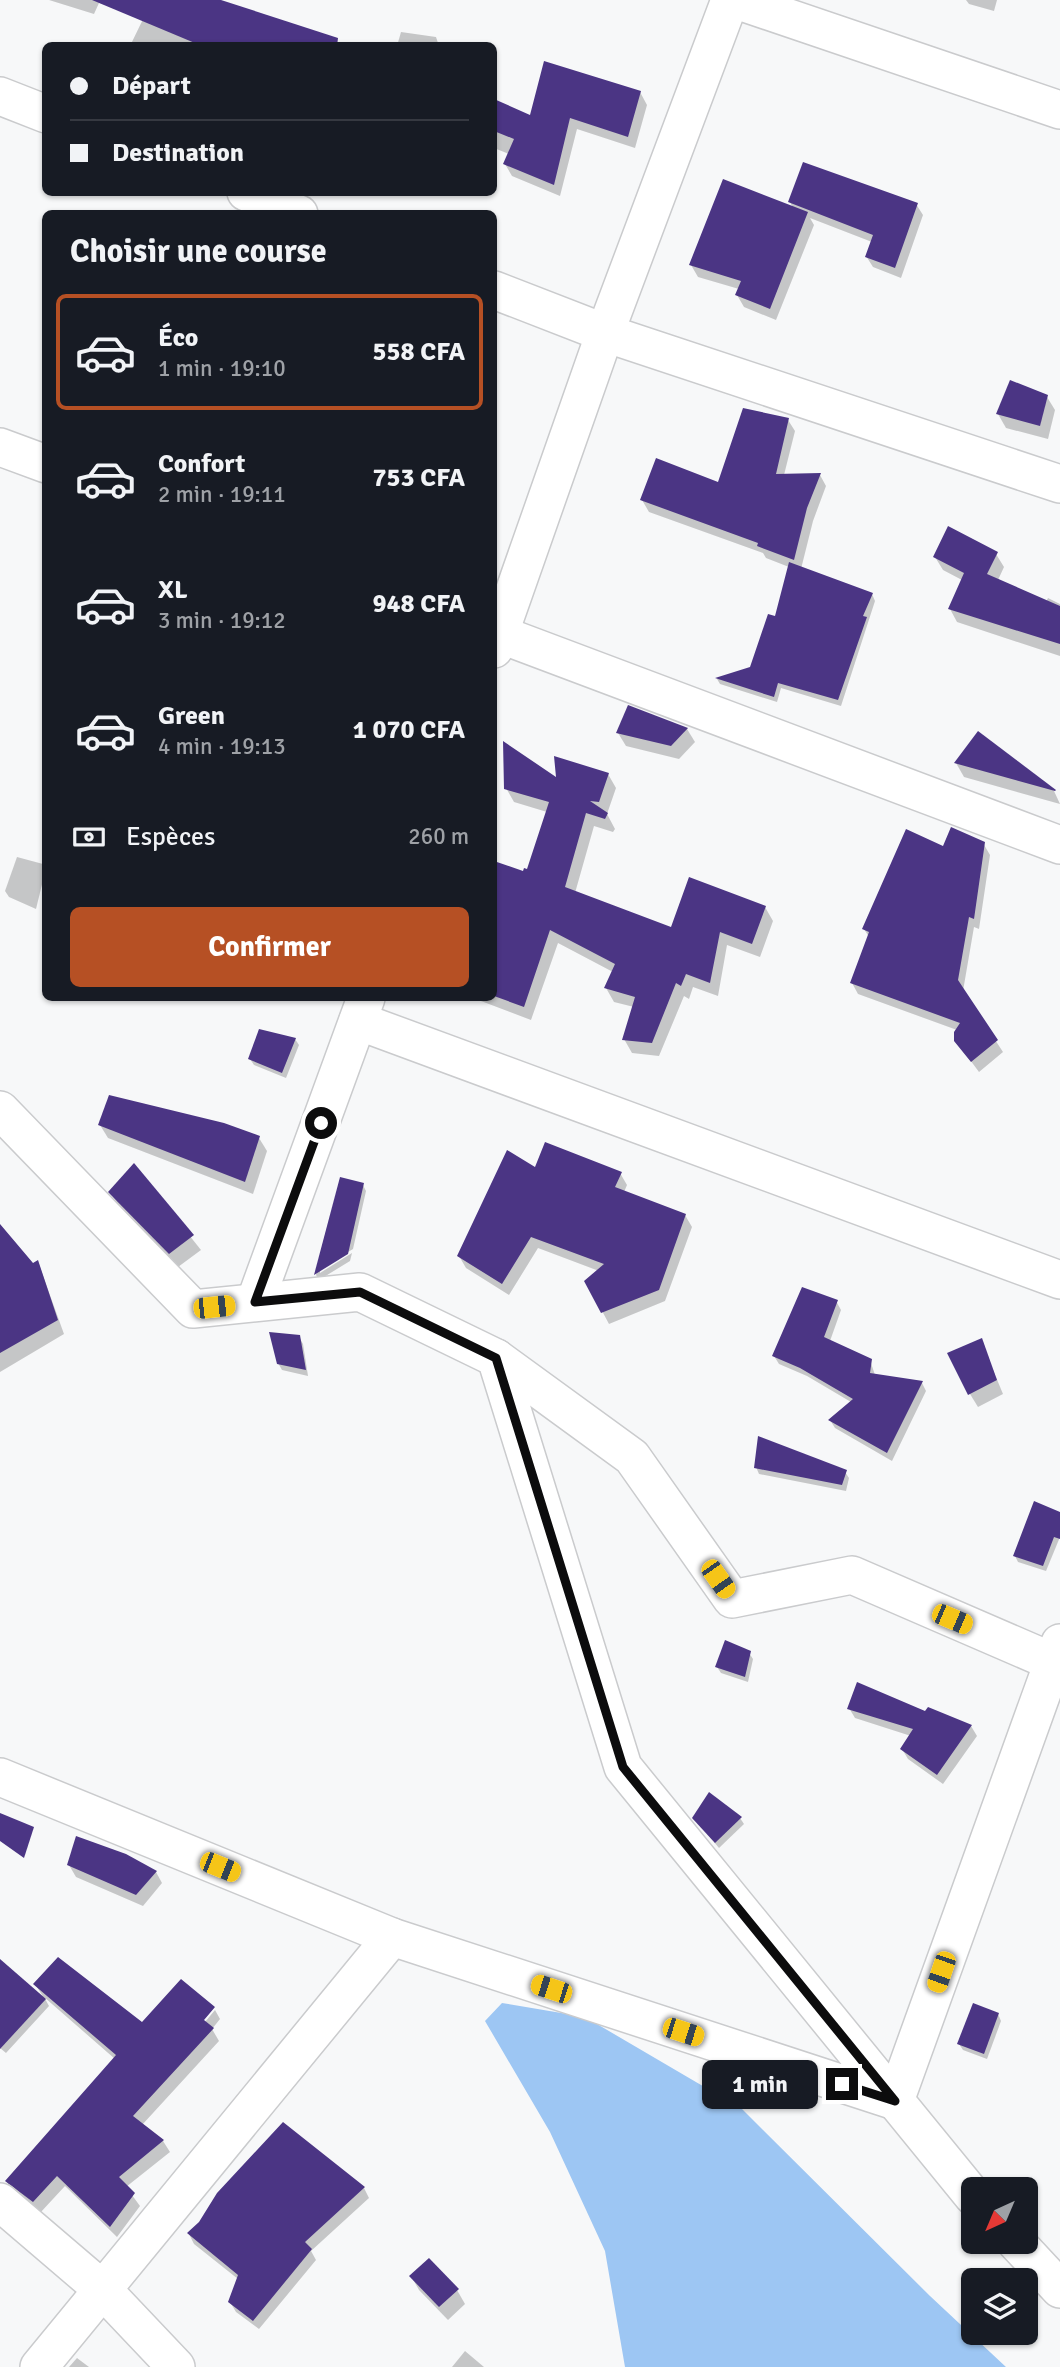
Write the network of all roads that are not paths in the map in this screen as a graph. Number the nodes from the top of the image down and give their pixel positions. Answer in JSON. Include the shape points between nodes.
{"nodes":[{"id":1,"x":730,"y":0,"type":"edge"},
{"id":2,"x":736,"y":0,"type":"edge"},
{"id":3,"x":0,"y":96,"type":"edge"},
{"id":4,"x":1060,"y":110,"type":"edge"},
{"id":5,"x":42,"y":112,"type":"edge"},
{"id":6,"x":256,"y":196,"type":"edge"},
{"id":7,"x":289,"y":210,"type":"edge"},
{"id":8,"x":497,"y":291,"type":"edge"},
{"id":9,"x":605,"y":333,"type":"junction"},
{"id":10,"x":0,"y":447,"type":"edge"},
{"id":11,"x":42,"y":463,"type":"edge"},
{"id":12,"x":1060,"y":484,"type":"edge"},
{"id":13,"x":497,"y":632,"type":"edge"},
{"id":14,"x":497,"y":639,"type":"edge"},
{"id":15,"x":1060,"y":845,"type":"edge"},
{"id":16,"x":362,"y":1009,"type":"edge"},
{"id":17,"x":0,"y":1110,"type":"edge"},
{"id":18,"x":1060,"y":1280,"type":"edge"},
{"id":19,"x":255,"y":1302,"type":"junction"},
{"id":20,"x":496,"y":1358,"type":"junction"},
{"id":21,"x":1057,"y":1657,"type":"edge"},
{"id":22,"x":0,"y":1777,"type":"edge"},
{"id":23,"x":392,"y":1937,"type":"junction"},
{"id":24,"x":895,"y":2101,"type":"junction"},
{"id":25,"x":961,"y":2181,"type":"edge"},
{"id":26,"x":0,"y":2202,"type":"edge"},
{"id":27,"x":1027,"y":2254,"type":"edge"},
{"id":28,"x":1060,"y":2289,"type":"edge"},
{"id":29,"x":103,"y":2290,"type":"junction"},
{"id":30,"x":39,"y":2367,"type":"edge"},
{"id":31,"x":176,"y":2367,"type":"edge"}],
"edges":[{"from":1,"to":9,"type":"street"},
{"from":2,"to":4,"type":"street"},
{"from":3,"to":5,"type":"street"},
{"from":6,"to":7,"type":"street"},
{"from":8,"to":9,"type":"street"},
{"from":9,"to":12,"type":"street"},
{"from":9,"to":13,"type":"street"},
{"from":10,"to":11,"type":"street"},
{"from":14,"to":15,"type":"street"},
{"from":16,"to":18,"type":"street"},
{"from":16,"to":19,"type":"street"},
{"from":17,"to":19,"type":"street","via":[[193,1309]]},
{"from":19,"to":20,"type":"street","via":[[360,1292]]},
{"from":20,"to":21,"type":"street","via":[[632,1458],[732,1599],[852,1575]]},
{"from":20,"to":24,"type":"street","via":[[623,1767]]},
{"from":21,"to":24,"type":"street"},
{"from":22,"to":23,"type":"street"},
{"from":23,"to":24,"type":"street"},
{"from":23,"to":29,"type":"street"},
{"from":24,"to":25,"type":"street"},
{"from":26,"to":29,"type":"street"},
{"from":27,"to":28,"type":"street"},
{"from":29,"to":30,"type":"street"},
{"from":29,"to":31,"type":"street"}]}
